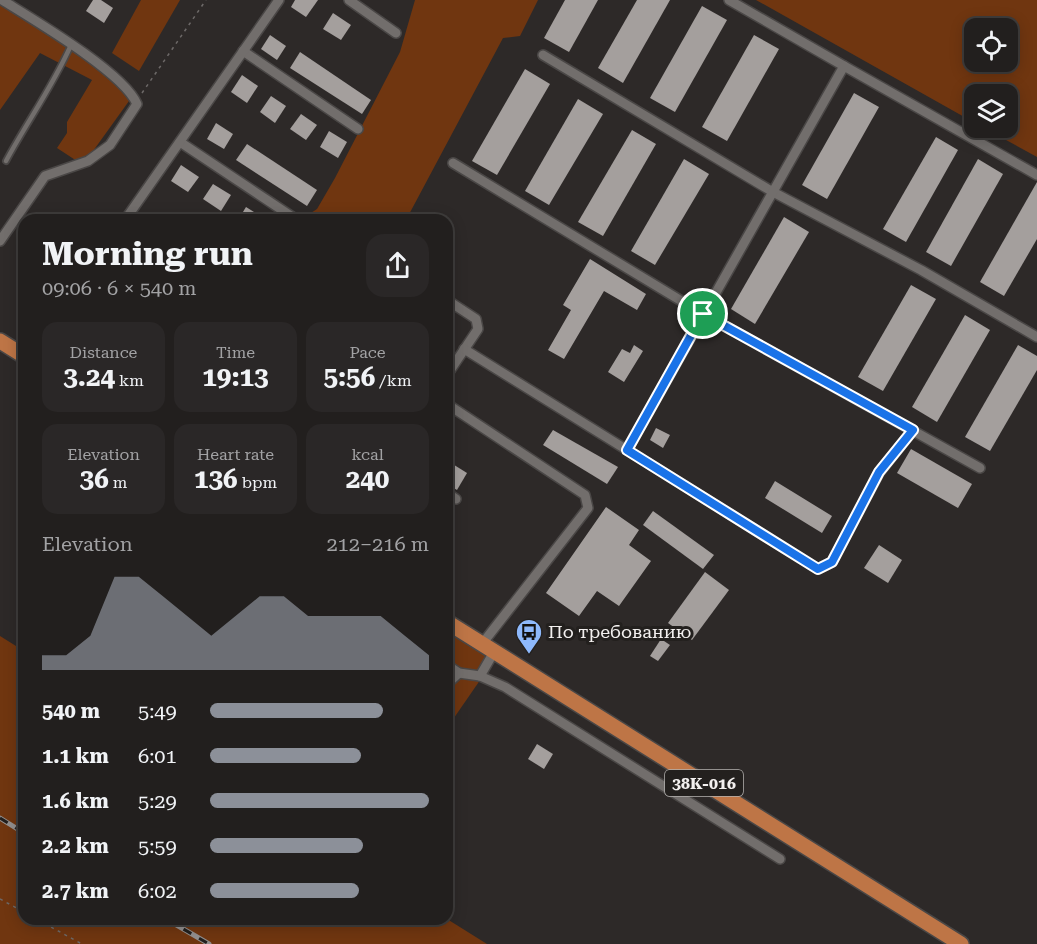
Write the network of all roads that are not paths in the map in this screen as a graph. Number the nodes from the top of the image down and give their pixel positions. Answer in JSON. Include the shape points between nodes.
{"nodes":[{"id":1,"x":2,"y":0,"type":"edge"},
{"id":2,"x":279,"y":0,"type":"edge"},
{"id":3,"x":349,"y":0,"type":"edge"},
{"id":4,"x":729,"y":0,"type":"edge"},
{"id":5,"x":396,"y":33,"type":"dead end"},
{"id":6,"x":71,"y":45,"type":"junction"},
{"id":7,"x":243,"y":51,"type":"junction"},
{"id":8,"x":543,"y":55,"type":"dead end"},
{"id":9,"x":844,"y":66,"type":"junction"},
{"id":10,"x":358,"y":129,"type":"dead end"},
{"id":11,"x":180,"y":142,"type":"junction"},
{"id":12,"x":6,"y":161,"type":"dead end"},
{"id":13,"x":453,"y":163,"type":"dead end"},
{"id":14,"x":1037,"y":175,"type":"edge"},
{"id":15,"x":773,"y":192,"type":"junction"},
{"id":16,"x":19,"y":214,"type":"edge"},
{"id":17,"x":129,"y":214,"type":"edge"},
{"id":18,"x":288,"y":214,"type":"edge"},
{"id":19,"x":18,"y":216,"type":"edge"},
{"id":20,"x":0,"y":242,"type":"edge"},
{"id":21,"x":453,"y":304,"type":"edge"},
{"id":22,"x":703,"y":314,"type":"junction"},
{"id":23,"x":1037,"y":337,"type":"edge"},
{"id":24,"x":0,"y":341,"type":"edge"},
{"id":25,"x":464,"y":349,"type":"junction"},
{"id":26,"x":18,"y":350,"type":"edge"},
{"id":27,"x":453,"y":366,"type":"edge"},
{"id":28,"x":453,"y":408,"type":"edge"},
{"id":29,"x":913,"y":430,"type":"junction"},
{"id":30,"x":627,"y":450,"type":"junction"},
{"id":31,"x":980,"y":468,"type":"dead end"},
{"id":32,"x":453,"y":497,"type":"edge"},
{"id":33,"x":456,"y":499,"type":"dead end"},
{"id":34,"x":453,"y":626,"type":"edge"},
{"id":35,"x":488,"y":648,"type":"junction"},
{"id":36,"x":453,"y":669,"type":"edge"},
{"id":37,"x":459,"y":673,"type":"junction"},
{"id":38,"x":480,"y":676,"type":"junction"},
{"id":39,"x":453,"y":678,"type":"edge"},
{"id":40,"x":780,"y":859,"type":"dead end"},
{"id":41,"x":961,"y":944,"type":"edge"}],
"edges":[{"from":1,"to":6,"type":"street"},
{"from":2,"to":7,"type":"street"},
{"from":3,"to":5,"type":"street"},
{"from":4,"to":9,"type":"street"},
{"from":6,"to":12,"type":"lane"},
{"from":6,"to":16,"type":"street","via":[[106,69],[137,101],[137,106],[110,145],[88,161],[45,176]]},
{"from":7,"to":10,"type":"street"},
{"from":7,"to":11,"type":"street"},
{"from":8,"to":15,"type":"street"},
{"from":9,"to":14,"type":"street"},
{"from":9,"to":15,"type":"street"},
{"from":11,"to":17,"type":"street"},
{"from":11,"to":18,"type":"street"},
{"from":13,"to":22,"type":"street"},
{"from":15,"to":22,"type":"street"},
{"from":15,"to":23,"type":"street"},
{"from":19,"to":20,"type":"street"},
{"from":21,"to":25,"type":"street","via":[[478,324]]},
{"from":22,"to":29,"type":"street"},
{"from":22,"to":30,"type":"street"},
{"from":24,"to":26,"type":"main road"},
{"from":25,"to":27,"type":"street"},
{"from":25,"to":30,"type":"street"},
{"from":28,"to":35,"type":"street","via":[[585,495],[588,501],[588,508]]},
{"from":29,"to":30,"type":"street","via":[[879,472],[832,562],[818,569]]},
{"from":29,"to":31,"type":"street"},
{"from":32,"to":33,"type":"street"},
{"from":34,"to":35,"type":"main road","number":"38К-016"},
{"from":35,"to":38,"type":"street"},
{"from":35,"to":41,"type":"main road","number":"38К-016"},
{"from":36,"to":37,"type":"street"},
{"from":37,"to":38,"type":"street"},
{"from":37,"to":39,"type":"street"},
{"from":38,"to":40,"type":"street","via":[[505,687]]}]}
